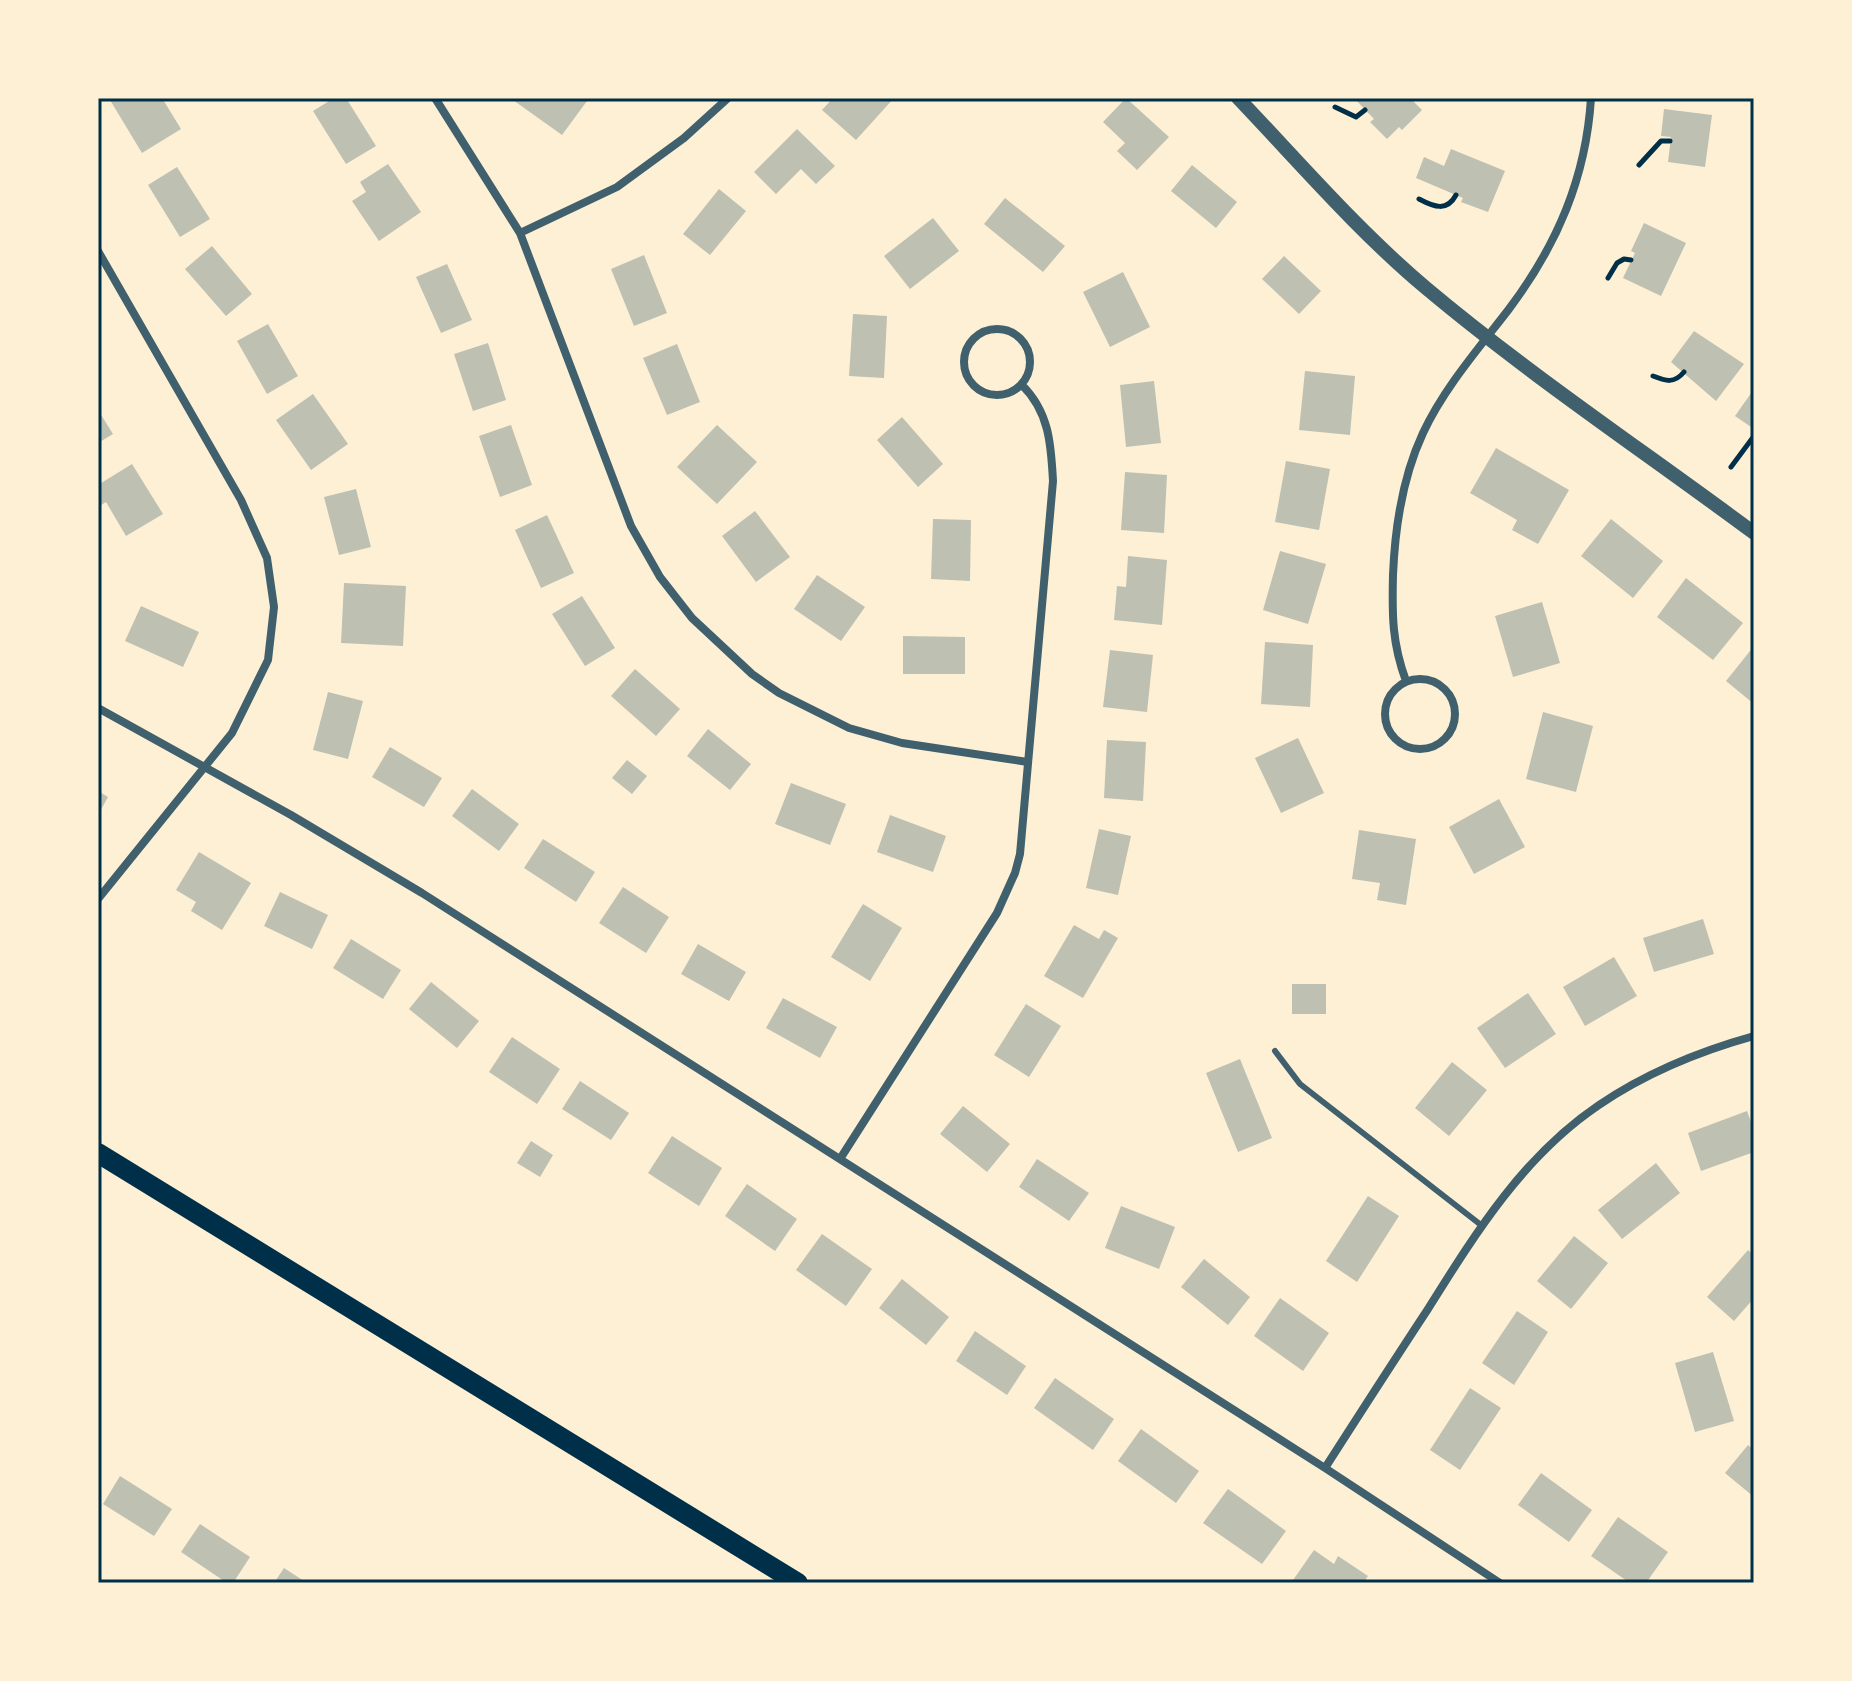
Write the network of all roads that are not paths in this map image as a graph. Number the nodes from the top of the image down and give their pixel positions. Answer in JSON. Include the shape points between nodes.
{"nodes":[{"id":1,"x":435,"y":98,"type":"edge"},
{"id":2,"x":728,"y":98,"type":"edge"},
{"id":3,"x":1238,"y":98,"type":"edge"},
{"id":4,"x":1591,"y":98,"type":"edge"},
{"id":5,"x":520,"y":233,"type":"junction"},
{"id":6,"x":98,"y":251,"type":"edge"},
{"id":7,"x":1487,"y":336,"type":"junction"},
{"id":8,"x":1022,"y":385,"type":"junction"},
{"id":9,"x":1754,"y":533,"type":"edge"},
{"id":10,"x":1406,"y":681,"type":"junction"},
{"id":11,"x":98,"y":708,"type":"edge"},
{"id":12,"x":1028,"y":762,"type":"junction"},
{"id":13,"x":203,"y":767,"type":"junction"},
{"id":14,"x":98,"y":899,"type":"edge"},
{"id":15,"x":1754,"y":1036,"type":"edge"},
{"id":16,"x":1275,"y":1051,"type":"dead end"},
{"id":17,"x":98,"y":1153,"type":"edge"},
{"id":18,"x":840,"y":1159,"type":"junction"},
{"id":19,"x":1481,"y":1225,"type":"junction"},
{"id":20,"x":1325,"y":1468,"type":"junction"},
{"id":21,"x":798,"y":1583,"type":"edge"},
{"id":22,"x":1500,"y":1583,"type":"edge"}],
"edges":[{"from":1,"to":5,"type":"street"},
{"from":2,"to":5,"type":"street","via":[[617,187]]},
{"from":3,"to":7,"type":"street","via":[[1380,248]]},
{"from":4,"to":7,"type":"street","via":[[1584,157],[1564,220],[1549,250]]},
{"from":5,"to":12,"type":"street","via":[[631,526],[660,577],[692,618],[752,674],[849,728],[902,743]]},
{"from":6,"to":13,"type":"street","via":[[241,500],[267,558],[274,607],[268,660],[232,733]]},
{"from":7,"to":9,"type":"street"},
{"from":7,"to":10,"type":"street","via":[[1423,433],[1401,497],[1392,627]]},
{"from":8,"to":8,"type":"street","via":[[1031,363],[1015,333],[992,328],[972,339],[963,361],[979,391],[1001,395]]},
{"from":8,"to":12,"type":"street","via":[[1044,415],[1053,481]]},
{"from":10,"to":10,"type":"street","via":[[1386,706],[1388,727],[1402,744],[1434,746],[1454,722],[1452,700],[1438,684]]},
{"from":11,"to":13,"type":"street"},
{"from":12,"to":18,"type":"street","via":[[1020,854],[1002,903]]},
{"from":13,"to":14,"type":"street"},
{"from":13,"to":18,"type":"street","via":[[422,893]]},
{"from":15,"to":19,"type":"street","via":[[1662,1069],[1599,1105],[1538,1156]]},
{"from":16,"to":19,"type":"lane","via":[[1300,1084]]},
{"from":17,"to":21,"type":"main road"},
{"from":18,"to":20,"type":"street"},
{"from":19,"to":20,"type":"street"},
{"from":20,"to":22,"type":"street"}]}
